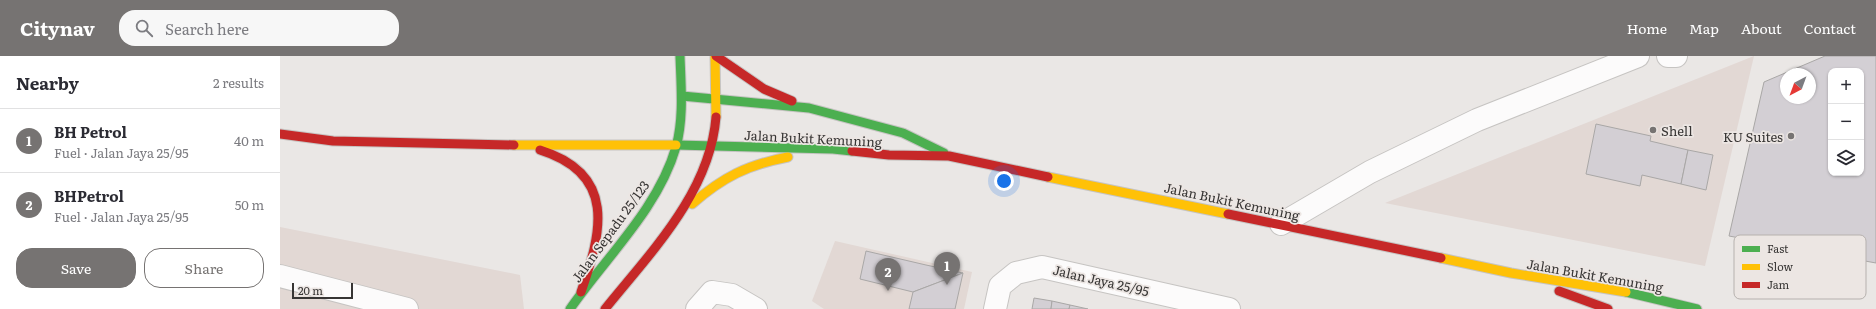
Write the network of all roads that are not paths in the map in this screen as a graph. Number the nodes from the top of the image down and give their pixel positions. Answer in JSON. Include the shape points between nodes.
{"nodes":[{"id":1,"x":680,"y":56,"type":"edge"},
{"id":2,"x":716,"y":56,"type":"edge"},
{"id":3,"x":1638,"y":56,"type":"edge"},
{"id":4,"x":1668,"y":56,"type":"edge"},
{"id":5,"x":1676,"y":56,"type":"edge"},
{"id":6,"x":682,"y":96,"type":"junction"},
{"id":7,"x":717,"y":100,"type":"junction"},
{"id":8,"x":809,"y":108,"type":"junction"},
{"id":9,"x":280,"y":134,"type":"edge"},
{"id":10,"x":513,"y":145,"type":"junction"},
{"id":11,"x":676,"y":145,"type":"junction"},
{"id":12,"x":711,"y":146,"type":"junction"},
{"id":13,"x":833,"y":149,"type":"junction"},
{"id":14,"x":949,"y":156,"type":"junction"},
{"id":15,"x":672,"y":224,"type":"junction"},
{"id":16,"x":1281,"y":224,"type":"junction"},
{"id":17,"x":1511,"y":274,"type":"junction"},
{"id":18,"x":280,"y":276,"type":"edge"},
{"id":19,"x":581,"y":292,"type":"junction"},
{"id":20,"x":407,"y":309,"type":"edge"},
{"id":21,"x":570,"y":309,"type":"edge"},
{"id":22,"x":605,"y":309,"type":"edge"},
{"id":23,"x":697,"y":309,"type":"edge"},
{"id":24,"x":756,"y":309,"type":"edge"},
{"id":25,"x":995,"y":309,"type":"edge"},
{"id":26,"x":1229,"y":309,"type":"edge"},
{"id":27,"x":1608,"y":309,"type":"edge"},
{"id":28,"x":1697,"y":309,"type":"edge"}],
"edges":[{"from":1,"to":6,"type":"main road","name":"Jalan Sepadu 25/123"},
{"from":2,"to":7,"type":"main road"},
{"from":2,"to":8,"type":"main road","via":[[764,89]]},
{"from":3,"to":16,"type":"street","via":[[1477,120],[1370,172]]},
{"from":4,"to":5,"type":"street"},
{"from":6,"to":7,"type":"main road","name":"Jalan Bukit Kemuning"},
{"from":6,"to":11,"type":"main road","name":"Jalan Sepadu 25/123"},
{"from":7,"to":8,"type":"main road","name":"Jalan Bukit Kemuning"},
{"from":7,"to":12,"type":"main road"},
{"from":8,"to":14,"type":"main road","name":"Jalan Bukit Kemuning","via":[[903,133]]},
{"from":9,"to":10,"type":"main road","via":[[333,141]]},
{"from":10,"to":11,"type":"main road","name":"Jalan Bukit Kemuning"},
{"from":10,"to":19,"type":"main road","via":[[556,154],[577,167],[593,188],[599,211],[596,245]]},
{"from":11,"to":12,"type":"main road","name":"Jalan Bukit Kemuning"},
{"from":11,"to":19,"type":"main road","name":"Jalan Sepadu 25/123","via":[[667,173],[648,206]]},
{"from":12,"to":13,"type":"main road","name":"Jalan Bukit Kemuning"},
{"from":12,"to":15,"type":"main road","via":[[701,177]]},
{"from":13,"to":14,"type":"main road","name":"Jalan Bukit Kemuning","via":[[889,155]]},
{"from":13,"to":15,"type":"main road","via":[[759,163],[739,170],[714,184]]},
{"from":14,"to":16,"type":"main road","name":"Jalan Bukit Kemuning"},
{"from":15,"to":22,"type":"main road"},
{"from":16,"to":17,"type":"main road","name":"Jalan Bukit Kemuning"},
{"from":17,"to":27,"type":"main road","name":"Jalan Bukit Kemuning"},
{"from":17,"to":28,"type":"main road","name":"Jalan Bukit Kemuning","via":[[1640,294]]},
{"from":18,"to":20,"type":"street"},
{"from":19,"to":21,"type":"main road","name":"Jalan Sepadu 25/123"},
{"from":23,"to":24,"type":"street","via":[[712,292],[732,295]]},
{"from":25,"to":26,"type":"street","name":"Jalan Jaya 25/95","via":[[1000,286],[1016,273],[1042,267]]}]}
